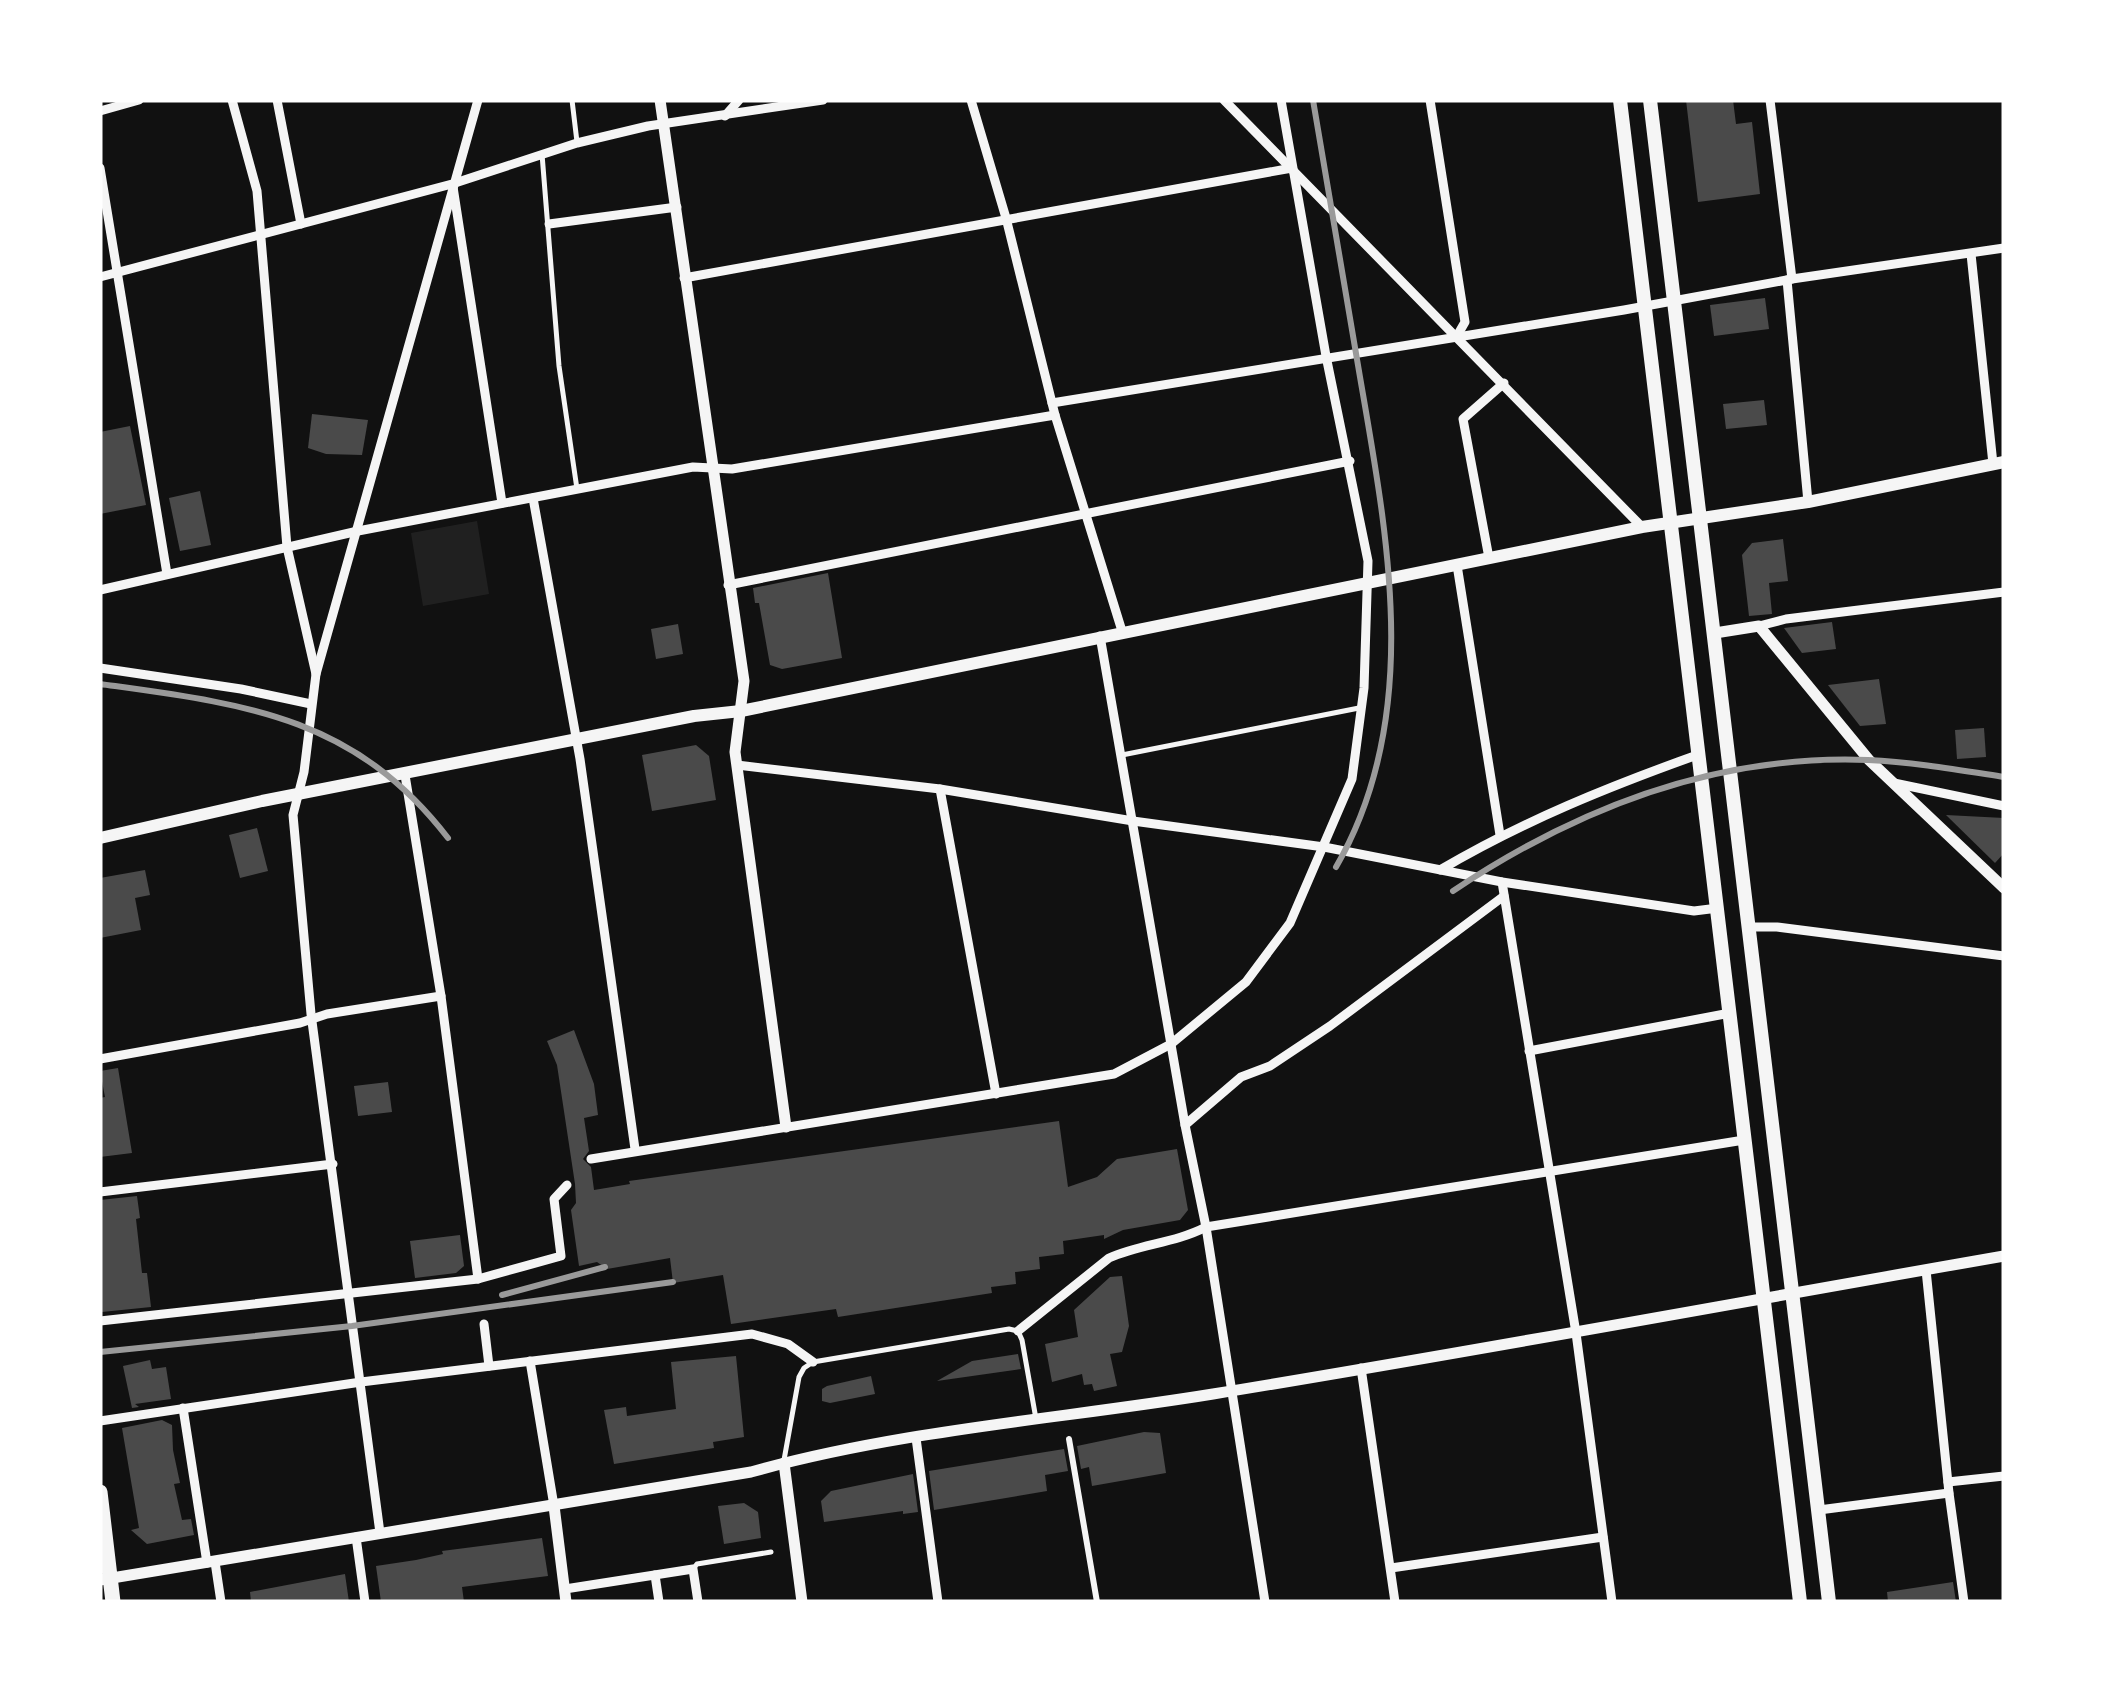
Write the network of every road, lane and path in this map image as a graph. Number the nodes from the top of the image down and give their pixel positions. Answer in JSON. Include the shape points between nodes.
{"nodes":[{"id":1,"x":138,"y":100,"type":"edge"},
{"id":2,"x":232,"y":100,"type":"edge"},
{"id":3,"x":277,"y":100,"type":"edge"},
{"id":4,"x":478,"y":100,"type":"edge"},
{"id":5,"x":572,"y":100,"type":"edge"},
{"id":6,"x":660,"y":100,"type":"edge"},
{"id":7,"x":739,"y":100,"type":"edge"},
{"id":8,"x":823,"y":100,"type":"edge"},
{"id":9,"x":971,"y":100,"type":"edge"},
{"id":10,"x":1224,"y":100,"type":"edge"},
{"id":11,"x":1280,"y":100,"type":"edge"},
{"id":12,"x":1430,"y":100,"type":"edge"},
{"id":13,"x":1620,"y":100,"type":"edge"},
{"id":14,"x":1650,"y":100,"type":"edge"},
{"id":15,"x":1770,"y":100,"type":"edge"},
{"id":16,"x":100,"y":111,"type":"edge"},
{"id":17,"x":725,"y":116,"type":"junction"},
{"id":18,"x":664,"y":124,"type":"junction"},
{"id":19,"x":577,"y":143,"type":"junction"},
{"id":20,"x":542,"y":153,"type":"junction"},
{"id":21,"x":100,"y":168,"type":"edge"},
{"id":22,"x":1292,"y":168,"type":"junction"},
{"id":23,"x":452,"y":184,"type":"junction"},
{"id":24,"x":678,"y":207,"type":"junction"},
{"id":25,"x":1006,"y":218,"type":"junction"},
{"id":26,"x":301,"y":224,"type":"junction"},
{"id":27,"x":549,"y":224,"type":"junction"},
{"id":28,"x":260,"y":235,"type":"junction"},
{"id":29,"x":2004,"y":248,"type":"edge"},
{"id":30,"x":1971,"y":254,"type":"junction"},
{"id":31,"x":119,"y":272,"type":"junction"},
{"id":32,"x":100,"y":277,"type":"edge"},
{"id":33,"x":684,"y":278,"type":"junction"},
{"id":34,"x":1789,"y":280,"type":"junction"},
{"id":35,"x":1673,"y":300,"type":"junction"},
{"id":36,"x":1642,"y":307,"type":"junction"},
{"id":37,"x":1457,"y":336,"type":"junction"},
{"id":38,"x":1326,"y":356,"type":"junction"},
{"id":39,"x":1504,"y":383,"type":"junction"},
{"id":40,"x":1052,"y":403,"type":"junction"},
{"id":41,"x":1055,"y":415,"type":"junction"},
{"id":42,"x":1350,"y":460,"type":"junction"},
{"id":43,"x":1998,"y":463,"type":"edge"},
{"id":44,"x":712,"y":469,"type":"junction"},
{"id":45,"x":577,"y":489,"type":"junction"},
{"id":46,"x":533,"y":498,"type":"junction"},
{"id":47,"x":1808,"y":502,"type":"junction"},
{"id":48,"x":502,"y":503,"type":"junction"},
{"id":49,"x":1085,"y":515,"type":"junction"},
{"id":50,"x":1700,"y":518,"type":"junction"},
{"id":51,"x":1670,"y":523,"type":"junction"},
{"id":52,"x":1642,"y":527,"type":"junction"},
{"id":53,"x":358,"y":531,"type":"junction"},
{"id":54,"x":287,"y":547,"type":"junction"},
{"id":55,"x":1489,"y":558,"type":"junction"},
{"id":56,"x":1457,"y":565,"type":"junction"},
{"id":57,"x":167,"y":574,"type":"junction"},
{"id":58,"x":1367,"y":583,"type":"junction"},
{"id":59,"x":728,"y":585,"type":"junction"},
{"id":60,"x":100,"y":590,"type":"edge"},
{"id":61,"x":2004,"y":592,"type":"edge"},
{"id":62,"x":1760,"y":626,"type":"junction"},
{"id":63,"x":1122,"y":631,"type":"junction"},
{"id":64,"x":1715,"y":633,"type":"junction"},
{"id":65,"x":1100,"y":636,"type":"junction"},
{"id":66,"x":100,"y":668,"type":"edge"},
{"id":67,"x":316,"y":674,"type":"junction"},
{"id":68,"x":312,"y":704,"type":"junction"},
{"id":69,"x":1362,"y":708,"type":"junction"},
{"id":70,"x":742,"y":711,"type":"junction"},
{"id":71,"x":575,"y":739,"type":"junction"},
{"id":72,"x":1122,"y":754,"type":"junction"},
{"id":73,"x":1700,"y":754,"type":"junction"},
{"id":74,"x":737,"y":765,"type":"junction"},
{"id":75,"x":405,"y":774,"type":"junction"},
{"id":76,"x":1891,"y":782,"type":"junction"},
{"id":77,"x":940,"y":789,"type":"junction"},
{"id":78,"x":298,"y":794,"type":"junction"},
{"id":79,"x":2004,"y":806,"type":"edge"},
{"id":80,"x":1133,"y":822,"type":"junction"},
{"id":81,"x":1500,"y":834,"type":"junction"},
{"id":82,"x":100,"y":838,"type":"edge"},
{"id":83,"x":1324,"y":847,"type":"junction"},
{"id":84,"x":1440,"y":870,"type":"junction"},
{"id":85,"x":1502,"y":882,"type":"junction"},
{"id":86,"x":2004,"y":888,"type":"edge"},
{"id":87,"x":1504,"y":896,"type":"junction"},
{"id":88,"x":1718,"y":908,"type":"junction"},
{"id":89,"x":1748,"y":926,"type":"junction"},
{"id":90,"x":2004,"y":956,"type":"edge"},
{"id":91,"x":441,"y":996,"type":"junction"},
{"id":92,"x":1730,"y":1012,"type":"junction"},
{"id":93,"x":312,"y":1018,"type":"junction"},
{"id":94,"x":1171,"y":1044,"type":"junction"},
{"id":95,"x":1529,"y":1051,"type":"junction"},
{"id":96,"x":100,"y":1060,"type":"edge"},
{"id":97,"x":996,"y":1094,"type":"junction"},
{"id":98,"x":1185,"y":1124,"type":"junction"},
{"id":99,"x":786,"y":1127,"type":"junction"},
{"id":100,"x":1744,"y":1140,"type":"junction"},
{"id":101,"x":635,"y":1150,"type":"junction"},
{"id":102,"x":591,"y":1159,"type":"dead end"},
{"id":103,"x":333,"y":1164,"type":"junction"},
{"id":104,"x":1548,"y":1172,"type":"junction"},
{"id":105,"x":567,"y":1185,"type":"dead end"},
{"id":106,"x":100,"y":1192,"type":"edge"},
{"id":107,"x":1206,"y":1228,"type":"junction"},
{"id":108,"x":2004,"y":1256,"type":"edge"},
{"id":109,"x":1926,"y":1270,"type":"junction"},
{"id":110,"x":478,"y":1279,"type":"junction"},
{"id":111,"x":348,"y":1294,"type":"junction"},
{"id":112,"x":1794,"y":1294,"type":"junction"},
{"id":113,"x":1764,"y":1300,"type":"junction"},
{"id":114,"x":100,"y":1321,"type":"edge"},
{"id":115,"x":484,"y":1324,"type":"dead end"},
{"id":116,"x":1018,"y":1331,"type":"junction"},
{"id":117,"x":1576,"y":1333,"type":"junction"},
{"id":118,"x":530,"y":1361,"type":"junction"},
{"id":119,"x":813,"y":1362,"type":"junction"},
{"id":120,"x":490,"y":1366,"type":"junction"},
{"id":121,"x":1360,"y":1368,"type":"junction"},
{"id":122,"x":361,"y":1382,"type":"junction"},
{"id":123,"x":1231,"y":1391,"type":"junction"},
{"id":124,"x":183,"y":1408,"type":"junction"},
{"id":125,"x":1036,"y":1420,"type":"junction"},
{"id":126,"x":100,"y":1421,"type":"edge"},
{"id":127,"x":916,"y":1438,"type":"junction"},
{"id":128,"x":1069,"y":1439,"type":"dead end"},
{"id":129,"x":784,"y":1463,"type":"junction"},
{"id":130,"x":2004,"y":1476,"type":"edge"},
{"id":131,"x":1949,"y":1488,"type":"junction"},
{"id":132,"x":100,"y":1492,"type":"edge"},
{"id":133,"x":554,"y":1506,"type":"junction"},
{"id":134,"x":1819,"y":1510,"type":"junction"},
{"id":135,"x":380,"y":1533,"type":"junction"},
{"id":136,"x":1603,"y":1537,"type":"junction"},
{"id":137,"x":356,"y":1538,"type":"junction"},
{"id":138,"x":771,"y":1552,"type":"dead end"},
{"id":139,"x":211,"y":1562,"type":"junction"},
{"id":140,"x":1390,"y":1568,"type":"junction"},
{"id":141,"x":693,"y":1569,"type":"junction"},
{"id":142,"x":655,"y":1574,"type":"junction"},
{"id":143,"x":105,"y":1580,"type":"edge"},
{"id":144,"x":566,"y":1595,"type":"edge"},
{"id":145,"x":112,"y":1602,"type":"edge"},
{"id":146,"x":221,"y":1602,"type":"edge"},
{"id":147,"x":365,"y":1602,"type":"edge"},
{"id":148,"x":659,"y":1602,"type":"edge"},
{"id":149,"x":698,"y":1602,"type":"edge"},
{"id":150,"x":802,"y":1602,"type":"edge"},
{"id":151,"x":938,"y":1602,"type":"edge"},
{"id":152,"x":1097,"y":1602,"type":"edge"},
{"id":153,"x":1265,"y":1602,"type":"edge"},
{"id":154,"x":1395,"y":1602,"type":"edge"},
{"id":155,"x":1612,"y":1602,"type":"edge"},
{"id":156,"x":1800,"y":1602,"type":"edge"},
{"id":157,"x":1830,"y":1602,"type":"edge"},
{"id":158,"x":1964,"y":1602,"type":"edge"}],
"edges":[{"from":1,"to":16,"type":"street"},
{"from":2,"to":28,"type":"street","via":[[257,191]]},
{"from":3,"to":26,"type":"street"},
{"from":4,"to":23,"type":"street"},
{"from":5,"to":19,"type":"lane"},
{"from":6,"to":18,"type":"street"},
{"from":7,"to":17,"type":"street"},
{"from":8,"to":17,"type":"street"},
{"from":9,"to":25,"type":"street"},
{"from":10,"to":22,"type":"street"},
{"from":11,"to":22,"type":"street"},
{"from":12,"to":37,"type":"street","via":[[1466,322]]},
{"from":13,"to":36,"type":"main road"},
{"from":14,"to":35,"type":"main road"},
{"from":15,"to":34,"type":"street"},
{"from":17,"to":18,"type":"street"},
{"from":18,"to":19,"type":"street"},
{"from":18,"to":24,"type":"street"},
{"from":19,"to":20,"type":"street"},
{"from":20,"to":23,"type":"street"},
{"from":20,"to":27,"type":"lane"},
{"from":21,"to":31,"type":"street"},
{"from":22,"to":25,"type":"street"},
{"from":22,"to":37,"type":"street"},
{"from":22,"to":38,"type":"street"},
{"from":23,"to":26,"type":"street"},
{"from":23,"to":48,"type":"street"},
{"from":23,"to":53,"type":"street"},
{"from":24,"to":27,"type":"street"},
{"from":24,"to":33,"type":"street"},
{"from":25,"to":33,"type":"street"},
{"from":25,"to":40,"type":"street"},
{"from":26,"to":28,"type":"street"},
{"from":27,"to":45,"type":"lane"},
{"from":28,"to":31,"type":"street"},
{"from":28,"to":54,"type":"street"},
{"from":29,"to":30,"type":"street"},
{"from":30,"to":34,"type":"street"},
{"from":30,"to":43,"type":"street"},
{"from":31,"to":32,"type":"street"},
{"from":31,"to":57,"type":"street"},
{"from":33,"to":44,"type":"street"},
{"from":34,"to":35,"type":"street"},
{"from":34,"to":47,"type":"street"},
{"from":35,"to":36,"type":"street"},
{"from":35,"to":50,"type":"main road"},
{"from":36,"to":37,"type":"street"},
{"from":36,"to":51,"type":"main road"},
{"from":37,"to":38,"type":"street"},
{"from":37,"to":39,"type":"street"},
{"from":38,"to":40,"type":"street"},
{"from":38,"to":42,"type":"street"},
{"from":39,"to":52,"type":"street"},
{"from":39,"to":55,"type":"street","via":[[1462,419]]},
{"from":40,"to":41,"type":"street"},
{"from":41,"to":44,"type":"street"},
{"from":41,"to":49,"type":"street"},
{"from":42,"to":49,"type":"street"},
{"from":42,"to":58,"type":"street"},
{"from":43,"to":47,"type":"main road"},
{"from":44,"to":45,"type":"street"},
{"from":44,"to":59,"type":"street"},
{"from":45,"to":46,"type":"street"},
{"from":46,"to":48,"type":"street"},
{"from":46,"to":71,"type":"street"},
{"from":47,"to":50,"type":"main road"},
{"from":48,"to":53,"type":"street"},
{"from":49,"to":59,"type":"street"},
{"from":49,"to":63,"type":"street"},
{"from":50,"to":51,"type":"main road"},
{"from":50,"to":64,"type":"main road"},
{"from":51,"to":52,"type":"main road"},
{"from":51,"to":73,"type":"main road"},
{"from":52,"to":55,"type":"main road"},
{"from":53,"to":54,"type":"street"},
{"from":53,"to":67,"type":"street"},
{"from":54,"to":57,"type":"street"},
{"from":54,"to":67,"type":"street"},
{"from":55,"to":56,"type":"main road"},
{"from":56,"to":58,"type":"main road"},
{"from":56,"to":81,"type":"street"},
{"from":57,"to":60,"type":"street"},
{"from":58,"to":63,"type":"main road"},
{"from":58,"to":69,"type":"street"},
{"from":59,"to":70,"type":"street","via":[[744,682]]},
{"from":61,"to":62,"type":"street"},
{"from":62,"to":64,"type":"street"},
{"from":62,"to":76,"type":"street"},
{"from":63,"to":65,"type":"main road"},
{"from":64,"to":89,"type":"main road"},
{"from":65,"to":70,"type":"main road"},
{"from":65,"to":72,"type":"street"},
{"from":66,"to":68,"type":"street"},
{"from":67,"to":68,"type":"street"},
{"from":68,"to":78,"type":"street"},
{"from":69,"to":72,"type":"lane"},
{"from":69,"to":83,"type":"street","via":[[1352,779]]},
{"from":70,"to":71,"type":"main road"},
{"from":70,"to":74,"type":"street"},
{"from":71,"to":75,"type":"main road"},
{"from":71,"to":101,"type":"street"},
{"from":72,"to":80,"type":"street"},
{"from":73,"to":81,"type":"street"},
{"from":73,"to":88,"type":"main road"},
{"from":74,"to":77,"type":"street"},
{"from":74,"to":99,"type":"street"},
{"from":75,"to":78,"type":"main road"},
{"from":75,"to":91,"type":"street"},
{"from":76,"to":79,"type":"street"},
{"from":76,"to":86,"type":"street"},
{"from":77,"to":80,"type":"street"},
{"from":77,"to":97,"type":"street"},
{"from":78,"to":82,"type":"main road"},
{"from":78,"to":93,"type":"street","via":[[293,815]]},
{"from":80,"to":83,"type":"street"},
{"from":80,"to":94,"type":"street"},
{"from":81,"to":84,"type":"street"},
{"from":83,"to":84,"type":"street"},
{"from":83,"to":94,"type":"street","via":[[1290,923],[1246,982]]},
{"from":84,"to":85,"type":"street"},
{"from":85,"to":87,"type":"street"},
{"from":85,"to":88,"type":"street","via":[[1694,911]]},
{"from":87,"to":95,"type":"street"},
{"from":87,"to":98,"type":"street","via":[[1330,1026],[1241,1077]]},
{"from":88,"to":92,"type":"main road"},
{"from":89,"to":90,"type":"street"},
{"from":89,"to":112,"type":"main road"},
{"from":91,"to":93,"type":"street"},
{"from":91,"to":110,"type":"street"},
{"from":92,"to":95,"type":"street"},
{"from":92,"to":100,"type":"main road"},
{"from":93,"to":96,"type":"street"},
{"from":93,"to":103,"type":"street"},
{"from":94,"to":97,"type":"street","via":[[1114,1074]]},
{"from":94,"to":98,"type":"street"},
{"from":95,"to":104,"type":"street"},
{"from":97,"to":99,"type":"street"},
{"from":98,"to":107,"type":"street"},
{"from":99,"to":101,"type":"street"},
{"from":100,"to":104,"type":"street"},
{"from":100,"to":113,"type":"main road"},
{"from":101,"to":102,"type":"street"},
{"from":103,"to":106,"type":"street"},
{"from":103,"to":111,"type":"street"},
{"from":104,"to":107,"type":"street"},
{"from":104,"to":117,"type":"street"},
{"from":105,"to":110,"type":"street","via":[[554,1199],[560,1256]]},
{"from":107,"to":116,"type":"street","via":[[1109,1258]]},
{"from":107,"to":123,"type":"street"},
{"from":108,"to":109,"type":"street"},
{"from":109,"to":112,"type":"street"},
{"from":109,"to":131,"type":"street"},
{"from":110,"to":111,"type":"street"},
{"from":111,"to":114,"type":"street"},
{"from":111,"to":122,"type":"street"},
{"from":112,"to":113,"type":"street"},
{"from":112,"to":134,"type":"main road"},
{"from":113,"to":117,"type":"street"},
{"from":113,"to":156,"type":"main road"},
{"from":115,"to":120,"type":"street"},
{"from":116,"to":119,"type":"lane"},
{"from":116,"to":125,"type":"lane"},
{"from":117,"to":121,"type":"street"},
{"from":117,"to":136,"type":"street"},
{"from":118,"to":119,"type":"street","via":[[752,1334],[788,1344]]},
{"from":118,"to":120,"type":"street"},
{"from":118,"to":133,"type":"street"},
{"from":119,"to":129,"type":"lane","via":[[799,1377]]},
{"from":120,"to":122,"type":"street"},
{"from":121,"to":123,"type":"street"},
{"from":121,"to":140,"type":"street"},
{"from":122,"to":124,"type":"street"},
{"from":122,"to":135,"type":"street"},
{"from":123,"to":125,"type":"street"},
{"from":123,"to":153,"type":"street"},
{"from":124,"to":126,"type":"street"},
{"from":124,"to":139,"type":"street"},
{"from":125,"to":127,"type":"street"},
{"from":127,"to":129,"type":"street"},
{"from":127,"to":151,"type":"street"},
{"from":128,"to":152,"type":"street"},
{"from":129,"to":133,"type":"street"},
{"from":129,"to":150,"type":"street"},
{"from":130,"to":131,"type":"street"},
{"from":131,"to":134,"type":"street"},
{"from":131,"to":158,"type":"street"},
{"from":132,"to":143,"type":"highway"},
{"from":133,"to":135,"type":"street"},
{"from":133,"to":144,"type":"street"},
{"from":134,"to":157,"type":"main road"},
{"from":135,"to":137,"type":"street"},
{"from":136,"to":140,"type":"street"},
{"from":136,"to":155,"type":"street"},
{"from":137,"to":139,"type":"street"},
{"from":137,"to":147,"type":"street"},
{"from":138,"to":141,"type":"lane"},
{"from":139,"to":143,"type":"street"},
{"from":139,"to":146,"type":"street"},
{"from":140,"to":154,"type":"street"},
{"from":141,"to":142,"type":"street"},
{"from":141,"to":149,"type":"street"},
{"from":142,"to":144,"type":"street"},
{"from":142,"to":148,"type":"street"},
{"from":143,"to":145,"type":"highway"}]}
